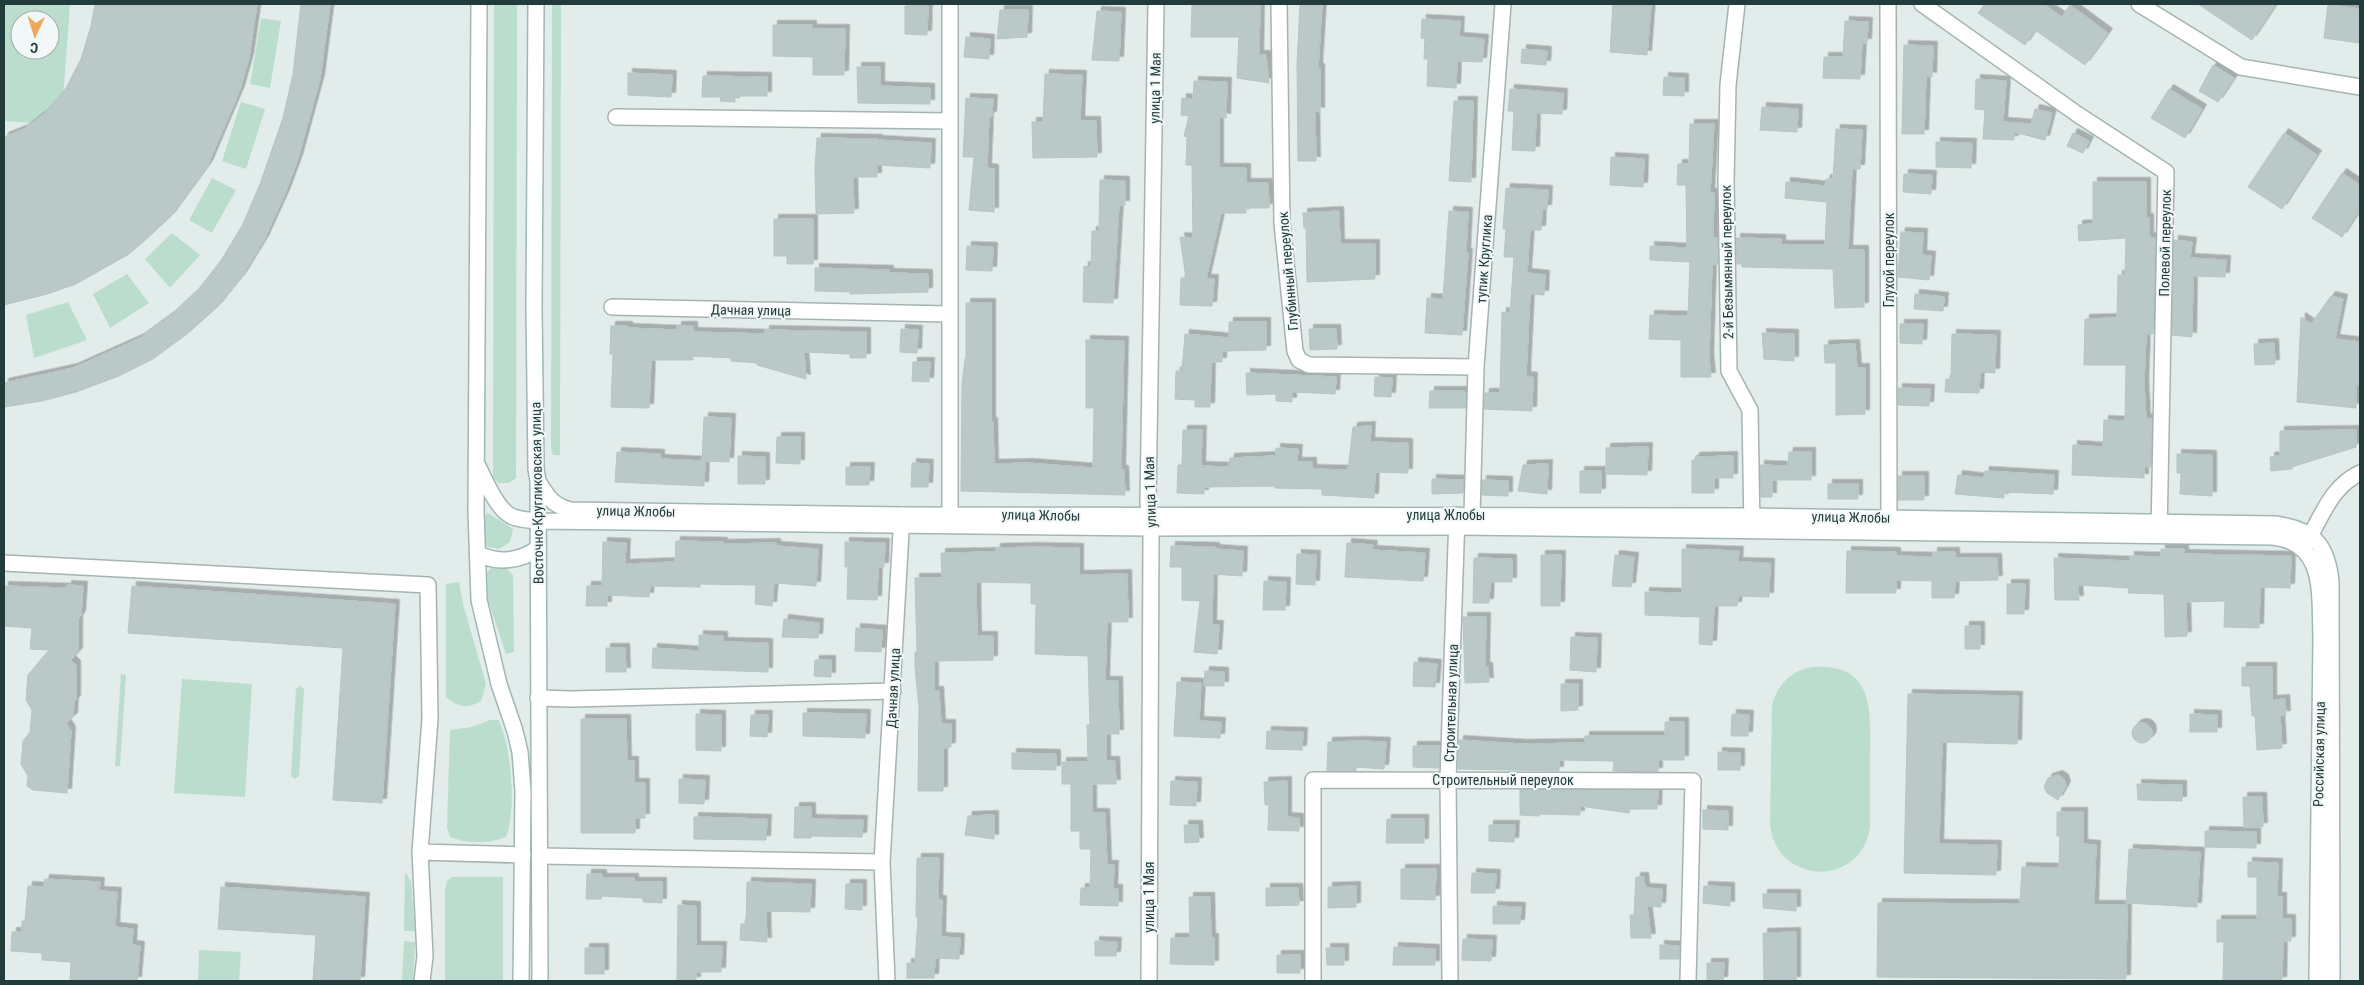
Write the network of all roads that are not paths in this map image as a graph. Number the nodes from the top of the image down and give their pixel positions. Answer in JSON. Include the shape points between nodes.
{"nodes":[{"id":1,"x":479,"y":4,"type":"edge"},
{"id":2,"x":536,"y":4,"type":"edge"},
{"id":3,"x":950,"y":4,"type":"edge"},
{"id":4,"x":1156,"y":4,"type":"edge"},
{"id":5,"x":1279,"y":4,"type":"edge"},
{"id":6,"x":1504,"y":4,"type":"edge"},
{"id":7,"x":1737,"y":4,"type":"edge"},
{"id":8,"x":1888,"y":4,"type":"edge"},
{"id":9,"x":1922,"y":4,"type":"edge"},
{"id":10,"x":2139,"y":4,"type":"edge"},
{"id":11,"x":2360,"y":87,"type":"edge"},
{"id":12,"x":616,"y":117,"type":"dead end"},
{"id":13,"x":950,"y":121,"type":"junction"},
{"id":14,"x":612,"y":307,"type":"dead end"},
{"id":15,"x":949,"y":314,"type":"junction"},
{"id":16,"x":1476,"y":367,"type":"junction"},
{"id":17,"x":477,"y":464,"type":"junction"},
{"id":18,"x":2360,"y":473,"type":"edge"},
{"id":19,"x":538,"y":480,"type":"junction"},
{"id":20,"x":1462,"y":519,"type":"junction"},
{"id":21,"x":901,"y":520,"type":"junction"},
{"id":22,"x":950,"y":520,"type":"junction"},
{"id":23,"x":538,"y":521,"type":"junction"},
{"id":24,"x":1151,"y":522,"type":"junction"},
{"id":25,"x":1752,"y":523,"type":"junction"},
{"id":26,"x":1889,"y":524,"type":"junction"},
{"id":27,"x":2159,"y":528,"type":"junction"},
{"id":28,"x":2311,"y":535,"type":"junction"},
{"id":29,"x":2288,"y":540,"type":"joint"},
{"id":30,"x":538,"y":548,"type":"junction"},
{"id":31,"x":2302,"y":549,"type":"junction"},
{"id":32,"x":478,"y":554,"type":"junction"},
{"id":33,"x":4,"y":563,"type":"edge"},
{"id":34,"x":893,"y":691,"type":"junction"},
{"id":35,"x":538,"y":698,"type":"junction"},
{"id":36,"x":1448,"y":780,"type":"junction"},
{"id":37,"x":420,"y":852,"type":"junction"},
{"id":38,"x":523,"y":855,"type":"junction"},
{"id":39,"x":541,"y":856,"type":"junction"},
{"id":40,"x":882,"y":862,"type":"junction"},
{"id":41,"x":422,"y":981,"type":"edge"},
{"id":42,"x":521,"y":981,"type":"edge"},
{"id":43,"x":540,"y":981,"type":"edge"},
{"id":44,"x":887,"y":981,"type":"edge"},
{"id":45,"x":1149,"y":981,"type":"edge"},
{"id":46,"x":1314,"y":981,"type":"edge"},
{"id":47,"x":1450,"y":981,"type":"edge"},
{"id":48,"x":1688,"y":981,"type":"edge"},
{"id":49,"x":2317,"y":981,"type":"edge"},
{"id":50,"x":2332,"y":981,"type":"edge"}],
"edges":[{"from":1,"to":17,"type":"street"},
{"from":2,"to":19,"type":"street","name":"Восточно-Кругликовская улица","via":[[534,308]]},
{"from":3,"to":13,"type":"street"},
{"from":4,"to":24,"type":"street","name":"улица 1 Мая","via":[[1148,502]]},
{"from":5,"to":16,"type":"street","name":"Глубинный переулок","via":[[1282,223],[1295,351],[1299,360],[1309,365]]},
{"from":6,"to":16,"type":"street","name":"тупик Круглика"},
{"from":7,"to":25,"type":"street","name":"2-й Безымянный переулок","via":[[1728,85],[1726,170],[1729,371],[1750,410]]},
{"from":8,"to":26,"type":"street","name":"Глухой переулок"},
{"from":9,"to":27,"type":"street","name":"Полевой переулок","via":[[2077,114],[2166,172]]},
{"from":10,"to":11,"type":"street","via":[[2241,67]]},
{"from":12,"to":13,"type":"street"},
{"from":13,"to":15,"type":"street"},
{"from":14,"to":15,"type":"street","name":"Дачная улица"},
{"from":15,"to":22,"type":"street"},
{"from":16,"to":20,"type":"street","name":"тупик Круглика"},
{"from":17,"to":23,"type":"street","name":"улица Жлобы","via":[[510,516]]},
{"from":17,"to":32,"type":"street"},
{"from":18,"to":28,"type":"street","via":[[2329,498]]},
{"from":19,"to":21,"type":"street","name":"улица Жлобы","via":[[549,499],[570,510]]},
{"from":19,"to":23,"type":"street","name":"Восточно-Кругликовская улица"},
{"from":20,"to":24,"type":"street","name":"улица Жлобы"},
{"from":20,"to":25,"type":"street","name":"улица Жлобы"},
{"from":20,"to":36,"type":"street","name":"Строительная улица"},
{"from":21,"to":22,"type":"street","name":"улица Жлобы"},
{"from":21,"to":23,"type":"street","name":"улица Жлобы"},
{"from":21,"to":34,"type":"street","name":"Дачная улица"},
{"from":22,"to":24,"type":"street","name":"улица Жлобы"},
{"from":23,"to":30,"type":"street","name":"Восточно-Кругликовская улица"},
{"from":24,"to":45,"type":"street","name":"улица 1 Мая"},
{"from":25,"to":26,"type":"street","name":"улица Жлобы"},
{"from":26,"to":27,"type":"street","name":"улица Жлобы"},
{"from":27,"to":28,"type":"street","name":"улица Жлобы","via":[[2275,524],[2291,526]]},
{"from":27,"to":29,"type":"street","name":"улица Жлобы"},
{"from":28,"to":31,"type":"street"},
{"from":28,"to":50,"type":"street","name":"Российская улица","via":[[2323,548],[2331,581]]},
{"from":29,"to":31,"type":"street","name":"Российская улица"},
{"from":30,"to":32,"type":"street","via":[[523,558],[487,558]]},
{"from":30,"to":35,"type":"street","name":"Восточно-Кругликовская улица"},
{"from":31,"to":49,"type":"street","name":"Российская улица","via":[[2315,566],[2321,637]]},
{"from":32,"to":38,"type":"street","via":[[479,600],[499,684],[520,752]]},
{"from":33,"to":37,"type":"street","via":[[428,585],[430,719]]},
{"from":34,"to":35,"type":"street"},
{"from":34,"to":40,"type":"street","name":"Дачная улица"},
{"from":35,"to":39,"type":"street","name":"Восточно-Кругликовская улица"},
{"from":36,"to":46,"type":"street","name":"Строительный переулок","via":[[1313,780]]},
{"from":36,"to":47,"type":"street","name":"Строительная улица"},
{"from":36,"to":48,"type":"street","name":"Строительный переулок","via":[[1693,781]]},
{"from":37,"to":38,"type":"street"},
{"from":37,"to":41,"type":"street","via":[[425,956]]},
{"from":38,"to":42,"type":"street"},
{"from":39,"to":40,"type":"street"},
{"from":39,"to":43,"type":"street","name":"Восточно-Кругликовская улица"},
{"from":40,"to":44,"type":"street","name":"Дачная улица"}]}
